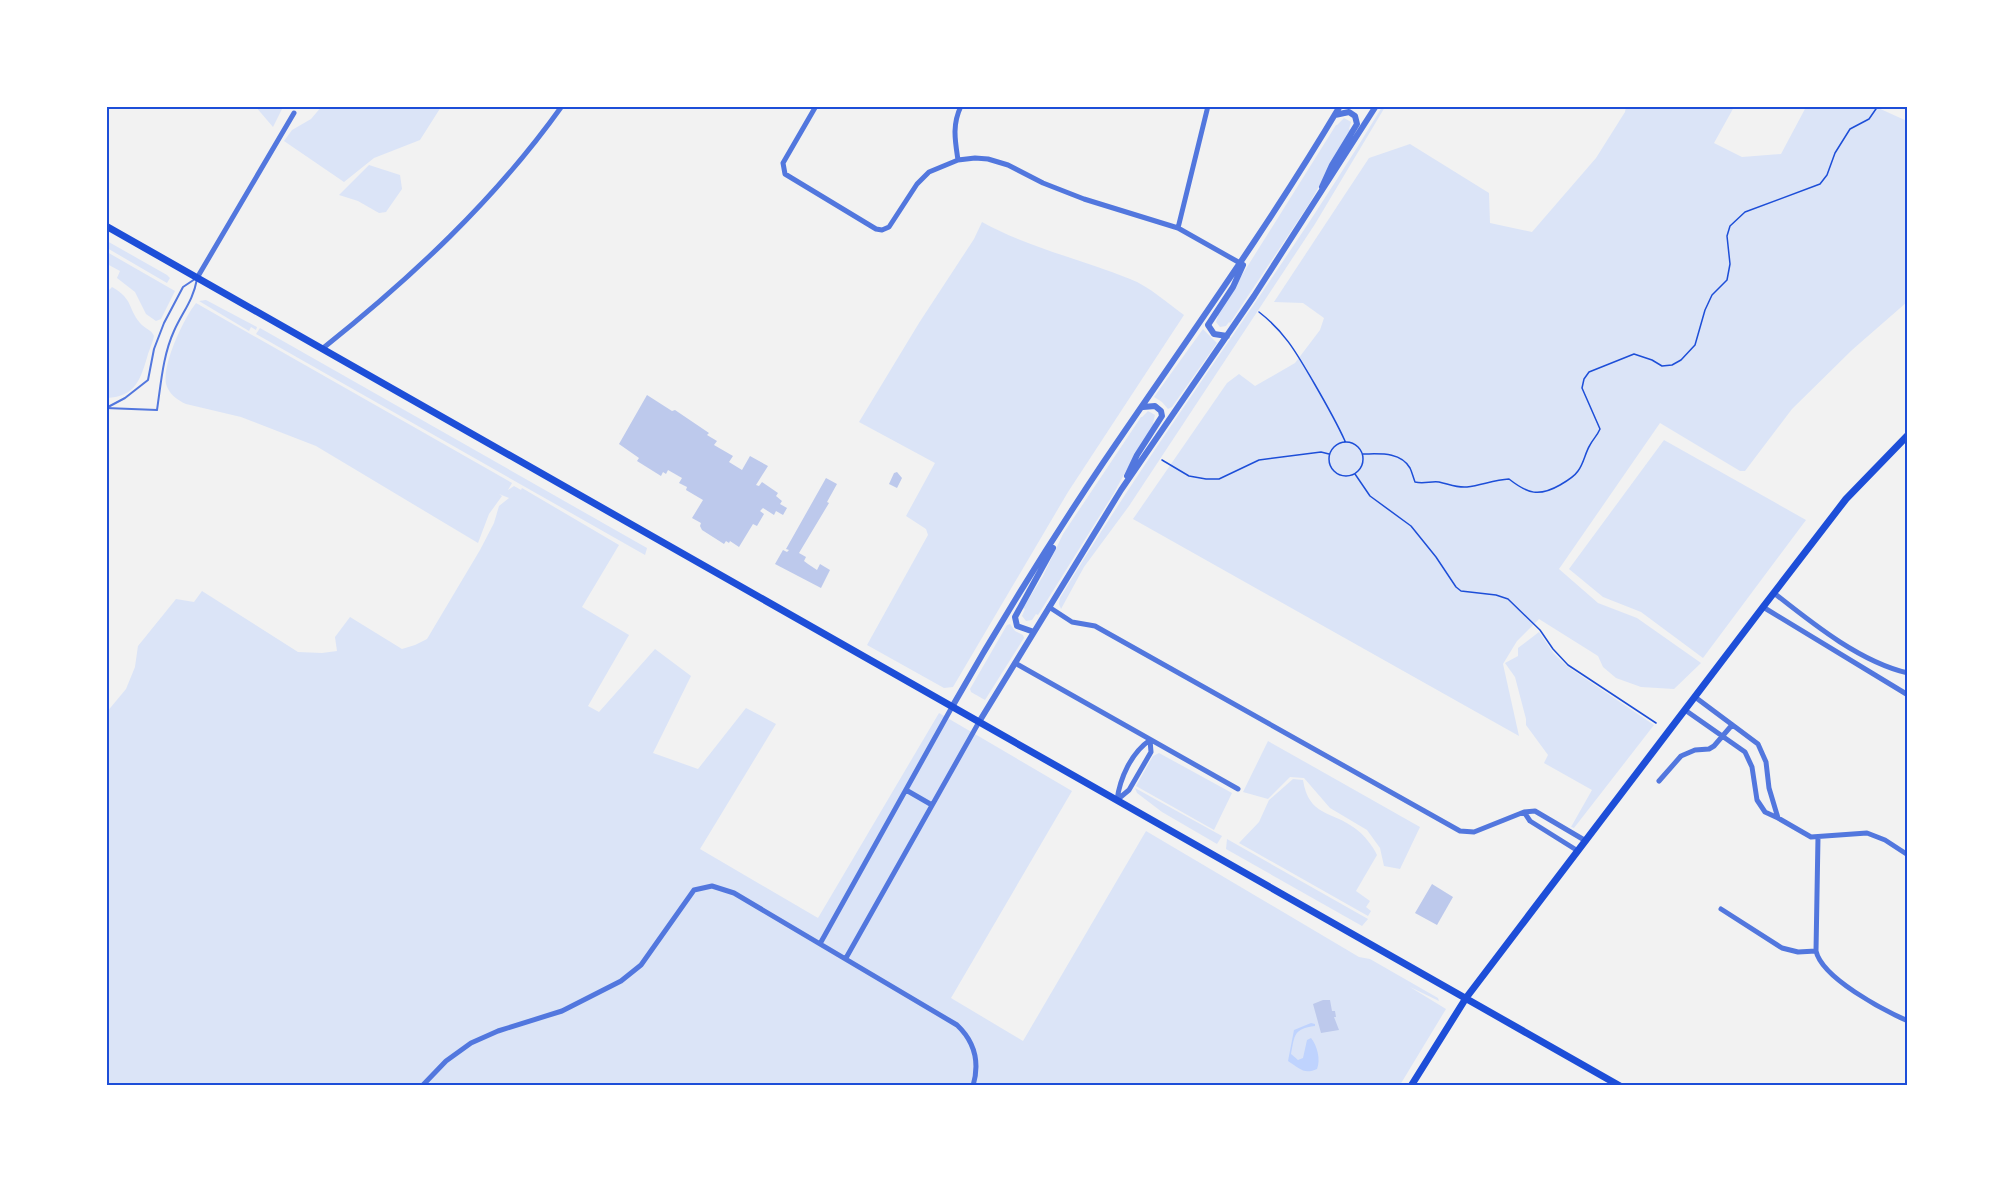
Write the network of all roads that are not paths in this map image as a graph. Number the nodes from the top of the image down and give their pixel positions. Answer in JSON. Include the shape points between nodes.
{"nodes":[{"id":1,"x":562,"y":106,"type":"edge"},
{"id":2,"x":816,"y":106,"type":"edge"},
{"id":3,"x":961,"y":106,"type":"edge"},
{"id":4,"x":1208,"y":106,"type":"edge"},
{"id":5,"x":1340,"y":106,"type":"edge"},
{"id":6,"x":1376,"y":106,"type":"edge"},
{"id":7,"x":294,"y":113,"type":"dead end"},
{"id":8,"x":1335,"y":115,"type":"junction"},
{"id":9,"x":958,"y":160,"type":"junction"},
{"id":10,"x":1313,"y":207,"type":"junction"},
{"id":11,"x":106,"y":226,"type":"edge"},
{"id":12,"x":1178,"y":228,"type":"junction"},
{"id":13,"x":1253,"y":243,"type":"junction"},
{"id":14,"x":1240,"y":263,"type":"junction"},
{"id":15,"x":197,"y":278,"type":"junction"},
{"id":16,"x":1227,"y":336,"type":"junction"},
{"id":17,"x":322,"y":349,"type":"junction"},
{"id":18,"x":1143,"y":407,"type":"junction"},
{"id":19,"x":106,"y":408,"type":"edge"},
{"id":20,"x":1908,"y":435,"type":"edge"},
{"id":21,"x":1121,"y":490,"type":"junction"},
{"id":22,"x":1060,"y":531,"type":"junction"},
{"id":23,"x":1774,"y":593,"type":"junction"},
{"id":24,"x":1049,"y":607,"type":"junction"},
{"id":25,"x":1763,"y":607,"type":"junction"},
{"id":26,"x":1034,"y":632,"type":"junction"},
{"id":27,"x":1015,"y":663,"type":"junction"},
{"id":28,"x":1908,"y":673,"type":"edge"},
{"id":29,"x":1908,"y":695,"type":"edge"},
{"id":30,"x":1695,"y":697,"type":"junction"},
{"id":31,"x":952,"y":707,"type":"junction"},
{"id":32,"x":1685,"y":710,"type":"junction"},
{"id":33,"x":979,"y":722,"type":"junction"},
{"id":34,"x":1732,"y":724,"type":"junction"},
{"id":35,"x":1723,"y":736,"type":"junction"},
{"id":36,"x":1149,"y":740,"type":"junction"},
{"id":37,"x":1766,"y":762,"type":"junction"},
{"id":38,"x":1752,"y":766,"type":"junction"},
{"id":39,"x":1659,"y":781,"type":"dead end"},
{"id":40,"x":1238,"y":789,"type":"dead end"},
{"id":41,"x":906,"y":790,"type":"junction"},
{"id":42,"x":1117,"y":800,"type":"junction"},
{"id":43,"x":932,"y":805,"type":"junction"},
{"id":44,"x":1524,"y":812,"type":"junction"},
{"id":45,"x":1778,"y":818,"type":"junction"},
{"id":46,"x":1818,"y":837,"type":"junction"},
{"id":47,"x":1586,"y":841,"type":"junction"},
{"id":48,"x":1578,"y":851,"type":"junction"},
{"id":49,"x":1908,"y":855,"type":"edge"},
{"id":50,"x":1721,"y":909,"type":"dead end"},
{"id":51,"x":821,"y":942,"type":"junction"},
{"id":52,"x":1816,"y":951,"type":"junction"},
{"id":53,"x":846,"y":958,"type":"junction"},
{"id":54,"x":1466,"y":998,"type":"junction"},
{"id":55,"x":1908,"y":1021,"type":"edge"},
{"id":56,"x":422,"y":1086,"type":"edge"},
{"id":57,"x":973,"y":1086,"type":"edge"},
{"id":58,"x":1411,"y":1086,"type":"edge"},
{"id":59,"x":1620,"y":1086,"type":"edge"}],
"edges":[{"from":1,"to":17,"type":"street","via":[[508,175],[451,236],[401,284]]},
{"from":2,"to":9,"type":"street","via":[[783,168],[789,177],[882,230],[889,227],[917,184],[939,167]]},
{"from":3,"to":9,"type":"street","via":[[954,135]]},
{"from":4,"to":12,"type":"street"},
{"from":5,"to":8,"type":"street"},
{"from":6,"to":10,"type":"street"},
{"from":7,"to":15,"type":"street"},
{"from":8,"to":10,"type":"street","via":[[1349,112],[1357,124]]},
{"from":8,"to":13,"type":"street"},
{"from":9,"to":12,"type":"street","via":[[988,159],[1008,165],[1084,200]]},
{"from":10,"to":16,"type":"street"},
{"from":11,"to":15,"type":"main road"},
{"from":12,"to":14,"type":"street"},
{"from":13,"to":14,"type":"street"},
{"from":13,"to":16,"type":"street","via":[[1233,287],[1208,325],[1214,334]]},
{"from":14,"to":18,"type":"street"},
{"from":15,"to":17,"type":"main road"},
{"from":15,"to":19,"type":"lane","via":[[183,287],[164,323],[148,380],[125,399]]},
{"from":15,"to":19,"type":"lane","via":[[194,296],[174,332],[164,362],[158,410]]},
{"from":16,"to":21,"type":"street"},
{"from":17,"to":31,"type":"main road"},
{"from":18,"to":21,"type":"street","via":[[1155,406],[1162,416]]},
{"from":18,"to":22,"type":"street"},
{"from":20,"to":23,"type":"main road","via":[[1846,499]]},
{"from":21,"to":24,"type":"street"},
{"from":22,"to":26,"type":"street","via":[[1015,617],[1017,626]]},
{"from":22,"to":31,"type":"street"},
{"from":23,"to":25,"type":"main road"},
{"from":23,"to":28,"type":"street","via":[[1870,660]]},
{"from":24,"to":26,"type":"street"},
{"from":24,"to":44,"type":"street","via":[[1072,622],[1095,626],[1460,831],[1474,832]]},
{"from":25,"to":29,"type":"street"},
{"from":25,"to":30,"type":"main road"},
{"from":26,"to":27,"type":"street"},
{"from":27,"to":33,"type":"street"},
{"from":27,"to":36,"type":"street"},
{"from":30,"to":32,"type":"main road"},
{"from":30,"to":34,"type":"street"},
{"from":31,"to":33,"type":"main road"},
{"from":31,"to":41,"type":"street"},
{"from":32,"to":35,"type":"street"},
{"from":32,"to":47,"type":"main road"},
{"from":33,"to":42,"type":"main road"},
{"from":33,"to":43,"type":"street"},
{"from":34,"to":35,"type":"street"},
{"from":34,"to":37,"type":"street","via":[[1758,744]]},
{"from":35,"to":38,"type":"street","via":[[1745,752]]},
{"from":35,"to":39,"type":"street","via":[[1709,748],[1681,756]]},
{"from":36,"to":40,"type":"street"},
{"from":36,"to":42,"type":"street","via":[[1140,747],[1122,780]]},
{"from":36,"to":42,"type":"street","via":[[1151,752],[1128,790]]},
{"from":37,"to":38,"type":"street"},
{"from":37,"to":45,"type":"street"},
{"from":38,"to":45,"type":"street","via":[[1757,800],[1766,812]]},
{"from":41,"to":43,"type":"street"},
{"from":41,"to":51,"type":"street"},
{"from":42,"to":54,"type":"main road"},
{"from":43,"to":53,"type":"street"},
{"from":44,"to":47,"type":"street","via":[[1535,811]]},
{"from":44,"to":48,"type":"street","via":[[1530,821]]},
{"from":45,"to":46,"type":"street","via":[[1805,835]]},
{"from":46,"to":49,"type":"street","via":[[1866,833]]},
{"from":46,"to":52,"type":"street"},
{"from":47,"to":48,"type":"main road"},
{"from":48,"to":54,"type":"main road"},
{"from":50,"to":52,"type":"street","via":[[1782,948]]},
{"from":51,"to":53,"type":"street"},
{"from":51,"to":56,"type":"street","via":[[734,892],[712,886],[694,890],[648,957],[621,981],[562,1011],[471,1043]]},
{"from":52,"to":55,"type":"street","via":[[1820,962],[1836,977]]},
{"from":53,"to":57,"type":"street","via":[[948,1018],[965,1033],[976,1056]]},
{"from":54,"to":58,"type":"main road"},
{"from":54,"to":59,"type":"main road"}]}
